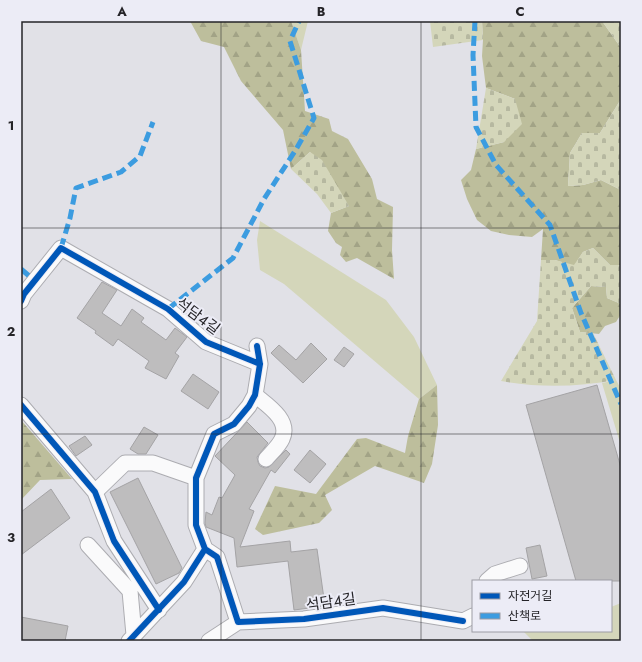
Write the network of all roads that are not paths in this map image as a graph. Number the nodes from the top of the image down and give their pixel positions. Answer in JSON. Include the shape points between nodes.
{"nodes":[{"id":1,"x":21,"y":301,"type":"edge"},
{"id":2,"x":257,"y":346,"type":"dead end"},
{"id":3,"x":260,"y":364,"type":"junction"},
{"id":4,"x":255,"y":395,"type":"junction"},
{"id":5,"x":21,"y":405,"type":"edge"},
{"id":6,"x":266,"y":459,"type":"dead end"},
{"id":7,"x":196,"y":478,"type":"junction"},
{"id":8,"x":95,"y":492,"type":"junction"},
{"id":9,"x":88,"y":545,"type":"dead end"},
{"id":10,"x":205,"y":549,"type":"junction"},
{"id":11,"x":520,"y":566,"type":"dead end"},
{"id":12,"x":488,"y":580,"type":"edge"},
{"id":13,"x":159,"y":610,"type":"junction"},
{"id":14,"x":468,"y":618,"type":"edge"},
{"id":15,"x":238,"y":622,"type":"junction"},
{"id":16,"x":132,"y":638,"type":"edge"},
{"id":17,"x":209,"y":641,"type":"edge"}],
"edges":[{"from":1,"to":3,"type":"street","name":"석담4길","via":[[61,248],[168,309],[206,342]]},
{"from":2,"to":3,"type":"street"},
{"from":3,"to":4,"type":"street"},
{"from":4,"to":6,"type":"street","via":[[280,417],[284,429],[282,440]]},
{"from":4,"to":7,"type":"street","via":[[234,424],[214,434]]},
{"from":5,"to":8,"type":"street"},
{"from":7,"to":8,"type":"street","via":[[153,463],[125,463]]},
{"from":7,"to":10,"type":"street","via":[[196,525]]},
{"from":8,"to":13,"type":"street","via":[[114,541]]},
{"from":9,"to":16,"type":"street","via":[[130,591]]},
{"from":10,"to":13,"type":"street","via":[[184,582]]},
{"from":10,"to":15,"type":"street","via":[[217,557]]},
{"from":11,"to":12,"type":"street","via":[[495,574]]},
{"from":13,"to":16,"type":"street"},
{"from":14,"to":15,"type":"street","name":"석담4길","via":[[383,608],[304,619]]},
{"from":15,"to":17,"type":"street"}]}
